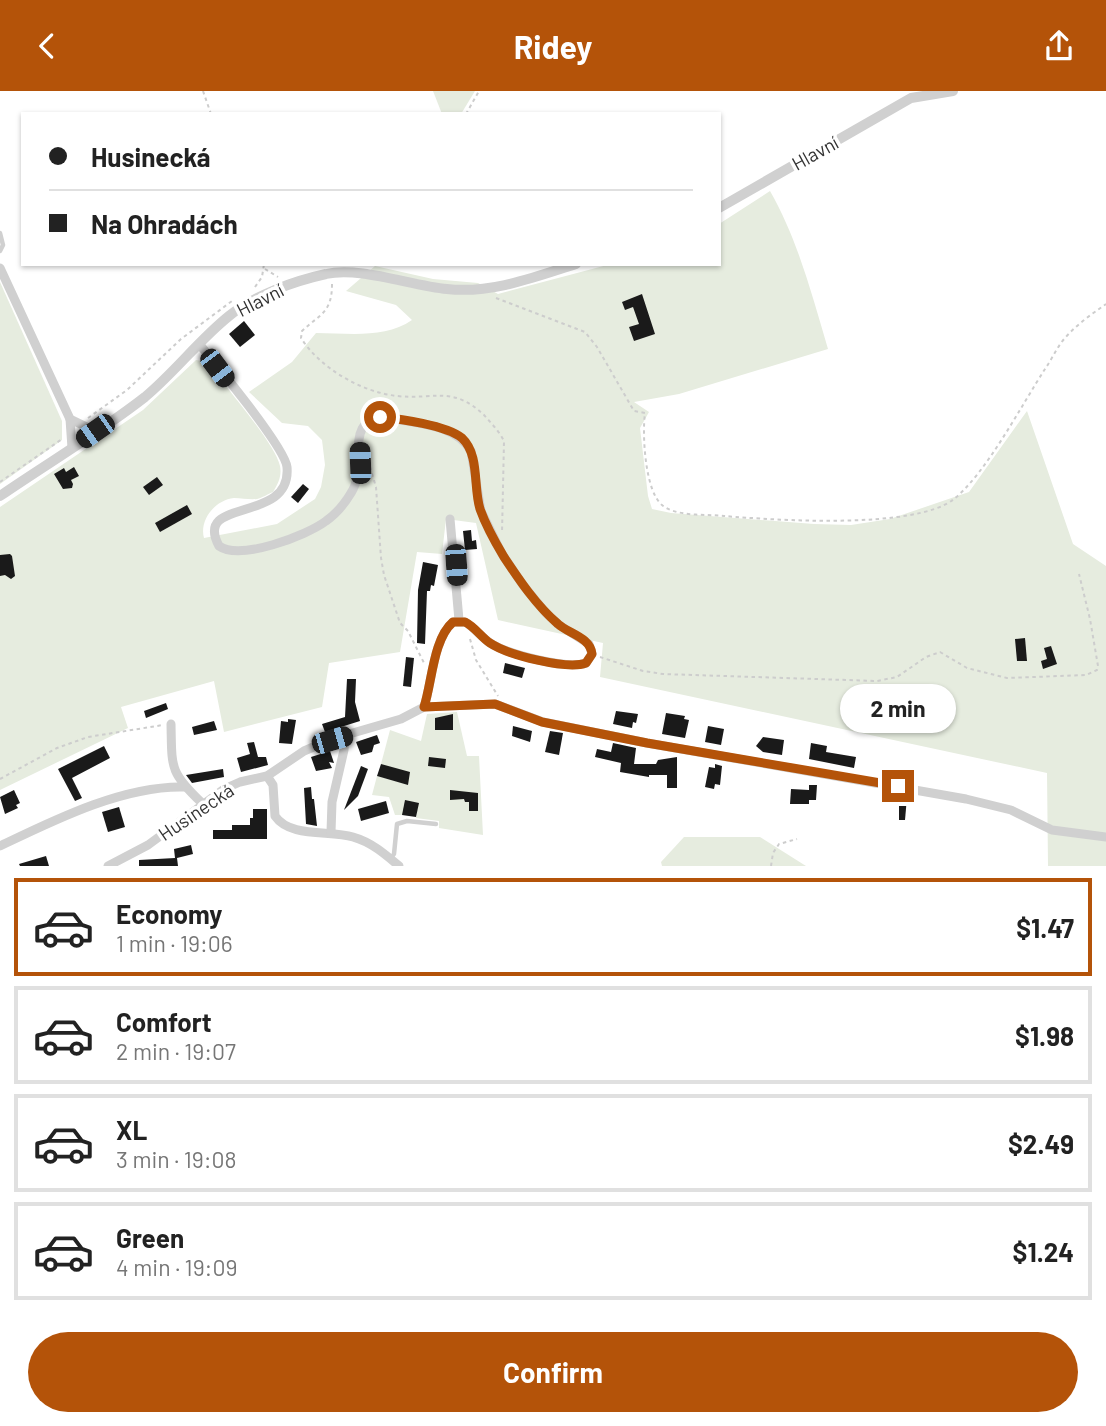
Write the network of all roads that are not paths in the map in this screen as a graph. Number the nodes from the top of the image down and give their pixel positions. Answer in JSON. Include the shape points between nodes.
{"nodes":[{"id":1,"x":953,"y":91,"type":"edge"},
{"id":2,"x":721,"y":207,"type":"edge"},
{"id":3,"x":0,"y":233,"type":"edge"},
{"id":4,"x":0,"y":251,"type":"edge"},
{"id":5,"x":570,"y":266,"type":"edge"},
{"id":6,"x":0,"y":268,"type":"edge"},
{"id":7,"x":200,"y":345,"type":"junction"},
{"id":8,"x":70,"y":419,"type":"junction"},
{"id":9,"x":95,"y":431,"type":"junction"},
{"id":10,"x":72,"y":448,"type":"junction"},
{"id":11,"x":0,"y":496,"type":"edge"},
{"id":12,"x":450,"y":519,"type":"dead end"},
{"id":13,"x":459,"y":620,"type":"junction"},
{"id":14,"x":424,"y":707,"type":"junction"},
{"id":15,"x":171,"y":724,"type":"road end"},
{"id":16,"x":345,"y":736,"type":"junction"},
{"id":17,"x":267,"y":776,"type":"junction"},
{"id":18,"x":185,"y":787,"type":"junction"},
{"id":19,"x":202,"y":803,"type":"junction"},
{"id":20,"x":436,"y":824,"type":"dead end"},
{"id":21,"x":331,"y":832,"type":"junction"},
{"id":22,"x":1106,"y":837,"type":"edge"},
{"id":23,"x":0,"y":846,"type":"edge"},
{"id":24,"x":390,"y":858,"type":"junction"},
{"id":25,"x":108,"y":866,"type":"edge"},
{"id":26,"x":399,"y":866,"type":"edge"}],
"edges":[{"from":1,"to":2,"type":"street","name":"Hlavní","via":[[911,99]]},
{"from":3,"to":4,"type":"lane"},
{"from":5,"to":7,"type":"street","name":"Hlavní","via":[[485,289],[449,290],[332,272],[247,304]]},
{"from":6,"to":8,"type":"street"},
{"from":7,"to":9,"type":"street","name":"Hlavní","via":[[156,388]]},
{"from":7,"to":13,"type":"street","via":[[287,464],[286,479],[272,500],[219,520],[214,533],[224,550],[256,548],[303,534],[327,521],[352,492],[358,477],[362,430],[371,420],[380,417],[454,433],[471,451],[481,511],[502,554],[546,613],[589,644],[592,654],[586,663],[567,666],[492,645]]},
{"from":8,"to":9,"type":"street"},
{"from":8,"to":10,"type":"street"},
{"from":9,"to":10,"type":"street","name":"Hlavní"},
{"from":10,"to":11,"type":"street","name":"Hlavní"},
{"from":12,"to":13,"type":"street"},
{"from":13,"to":14,"type":"street","via":[[443,633]]},
{"from":14,"to":16,"type":"street","name":"Husinecká"},
{"from":14,"to":22,"type":"street","via":[[503,706],[542,722],[966,799],[1011,810],[1052,830]]},
{"from":15,"to":18,"type":"street","via":[[173,767]]},
{"from":16,"to":17,"type":"street","name":"Husinecká","via":[[304,751]]},
{"from":16,"to":21,"type":"street"},
{"from":17,"to":19,"type":"street","name":"Husinecká","via":[[240,782]]},
{"from":17,"to":21,"type":"street","via":[[273,785],[278,821],[289,829]]},
{"from":18,"to":19,"type":"street"},
{"from":18,"to":23,"type":"street","via":[[124,794]]},
{"from":19,"to":25,"type":"street","name":"Husinecká","via":[[148,845]]},
{"from":20,"to":24,"type":"lane","via":[[397,824]]},
{"from":21,"to":24,"type":"street","via":[[368,842]]},
{"from":24,"to":26,"type":"street"}]}
